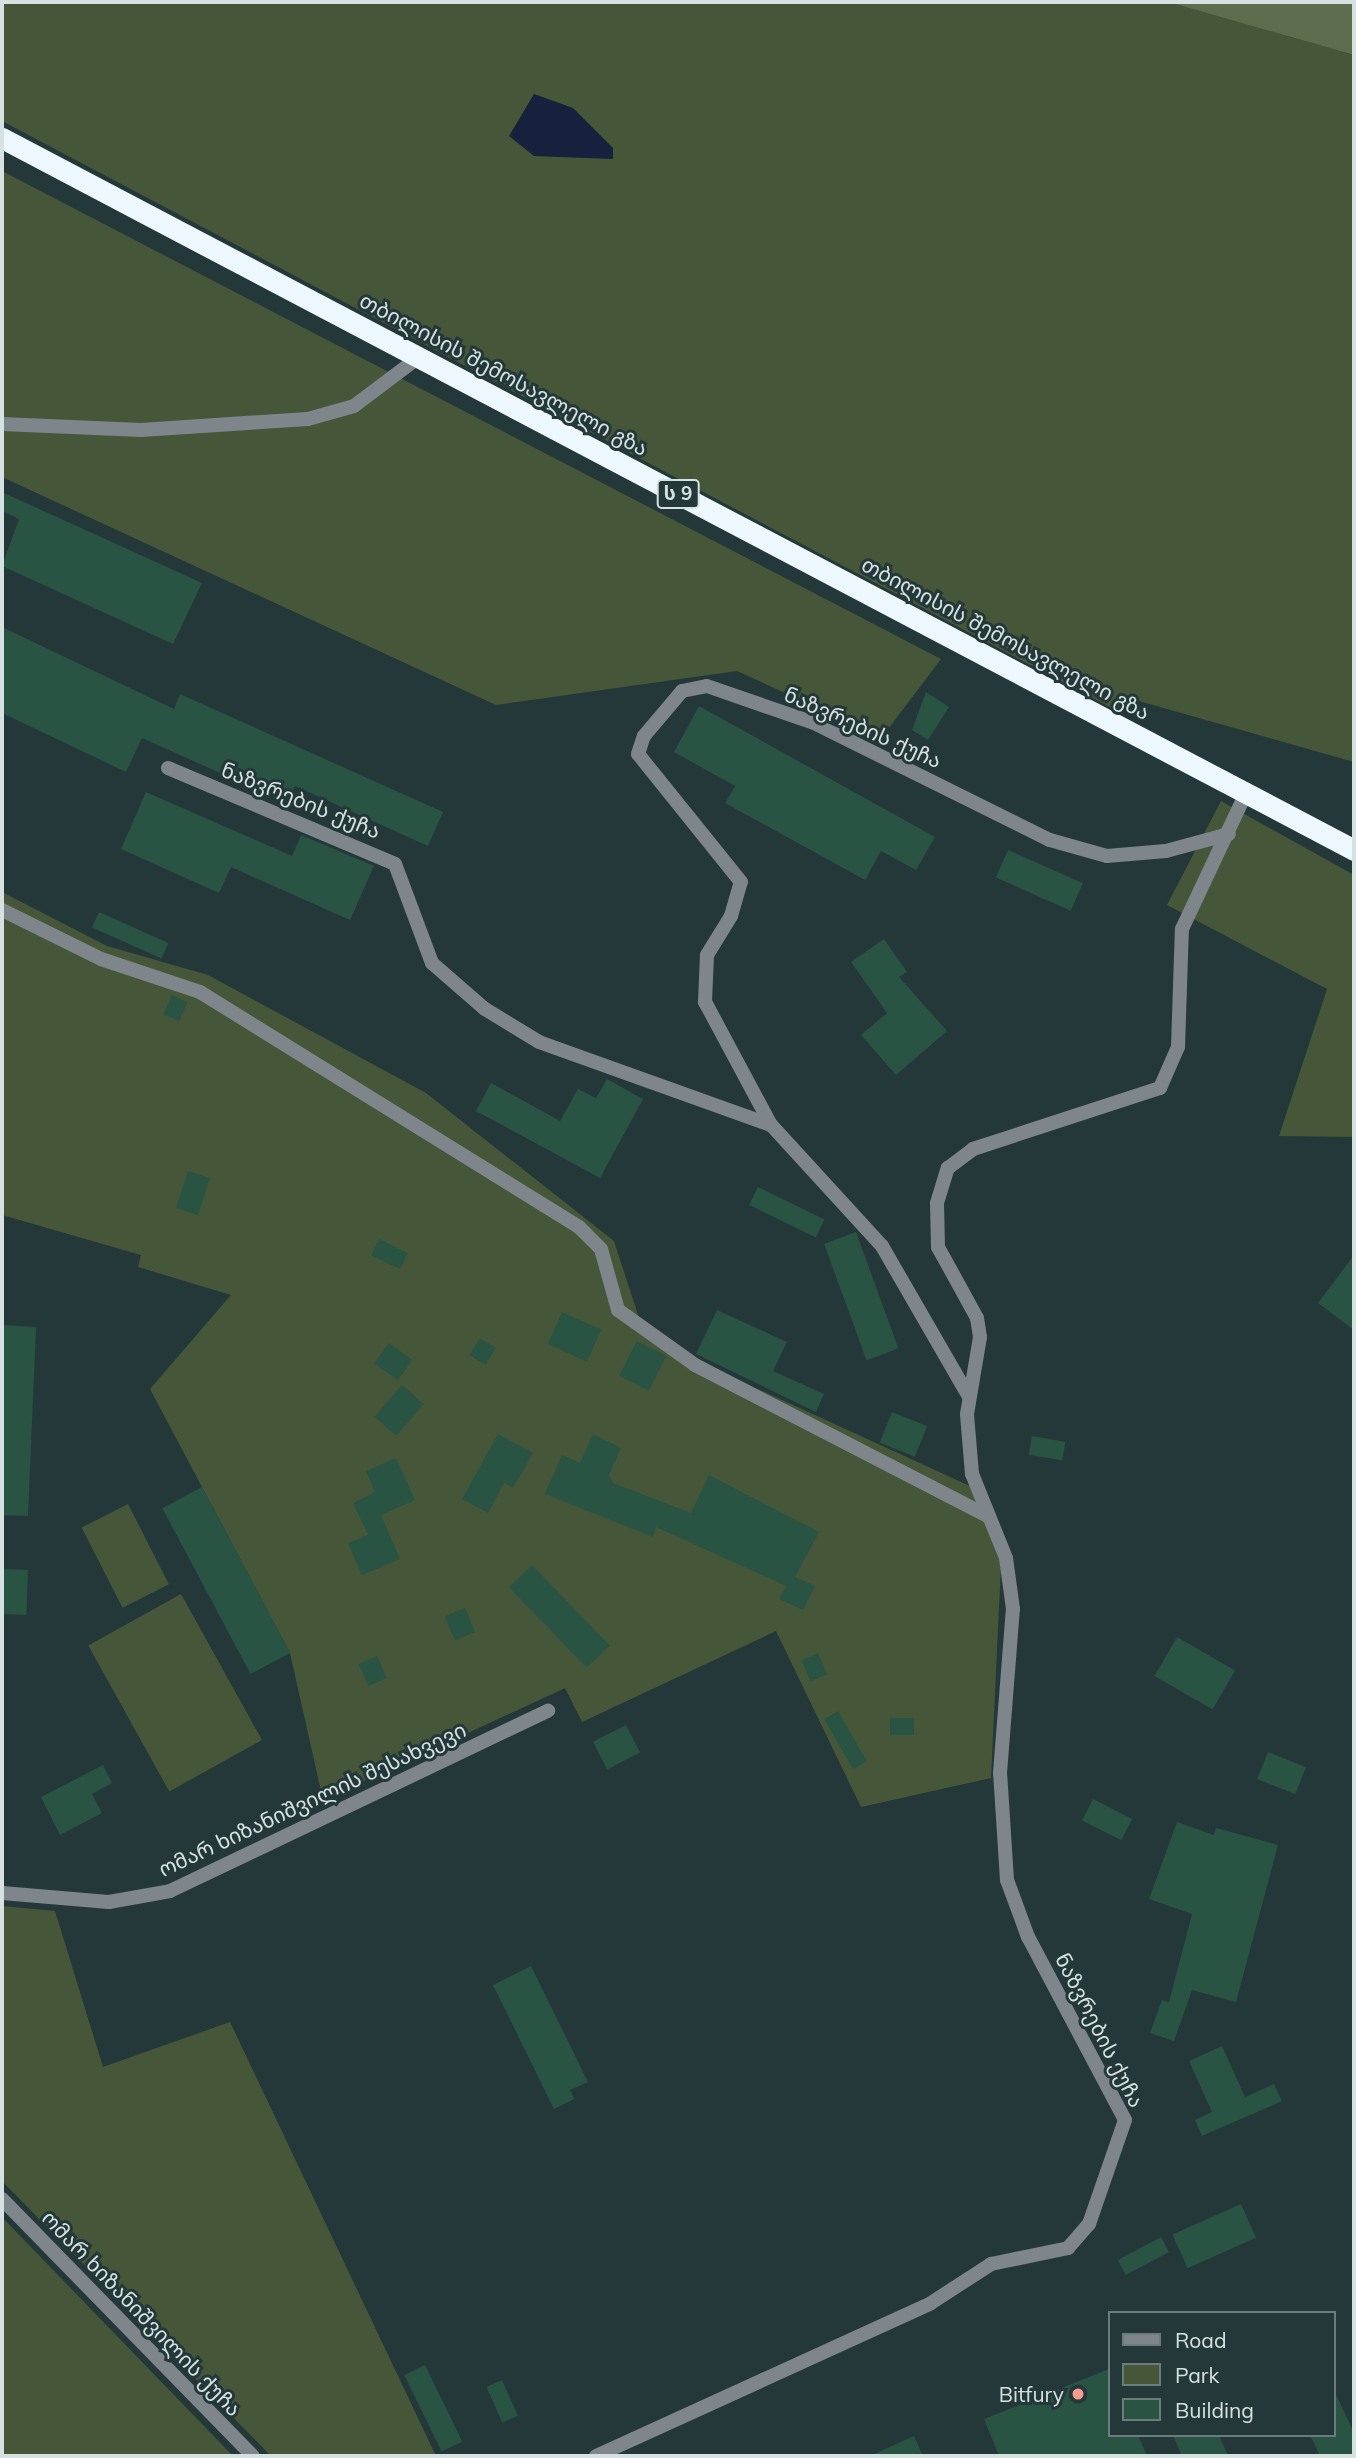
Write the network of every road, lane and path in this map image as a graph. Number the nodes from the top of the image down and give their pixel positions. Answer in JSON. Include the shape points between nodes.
{"nodes":[{"id":1,"x":2,"y":138,"type":"edge"},
{"id":2,"x":419,"y":357,"type":"junction"},
{"id":3,"x":2,"y":424,"type":"edge"},
{"id":4,"x":168,"y":768,"type":"dead end"},
{"id":5,"x":1246,"y":793,"type":"junction"},
{"id":6,"x":1229,"y":834,"type":"junction"},
{"id":7,"x":1354,"y":850,"type":"edge"},
{"id":8,"x":2,"y":910,"type":"edge"},
{"id":9,"x":771,"y":1125,"type":"junction"},
{"id":10,"x":968,"y":1395,"type":"junction"},
{"id":11,"x":989,"y":1517,"type":"junction"},
{"id":12,"x":548,"y":1711,"type":"dead end"},
{"id":13,"x":2,"y":1893,"type":"edge"},
{"id":14,"x":2,"y":2199,"type":"edge"},
{"id":15,"x":253,"y":2456,"type":"edge"},
{"id":16,"x":596,"y":2456,"type":"edge"}],
"edges":[{"from":1,"to":2,"type":"highway","name":"თბილისის შემოსავლელი გზა","number":"ს 9"},
{"from":2,"to":3,"type":"street","via":[[354,406],[308,419],[141,430]]},
{"from":2,"to":5,"type":"highway","name":"თბილისის შემოსავლელი გზა","number":"ს 9"},
{"from":4,"to":9,"type":"street","name":"ნაზვრების ქუჩა","via":[[395,864],[432,962],[485,1009],[539,1042]]},
{"from":5,"to":6,"type":"street","name":"ნაზვრების ქუჩა"},
{"from":5,"to":7,"type":"highway","name":"თბილისის შემოსავლელი გზა","number":"ს 9"},
{"from":6,"to":9,"type":"street","name":"ნაზვრების ქუჩა","via":[[1166,851],[1107,856],[1050,840],[814,723],[707,687],[681,691],[645,736],[638,754],[741,882],[702,980],[705,1002]]},
{"from":6,"to":10,"type":"street","name":"ნაზვრების ქუჩა","via":[[1182,929],[1178,1047],[1160,1087],[973,1149],[948,1168],[937,1203],[939,1247],[977,1318],[980,1337]]},
{"from":8,"to":11,"type":"street","via":[[100,959],[200,992],[579,1227],[601,1250],[618,1310],[695,1365]]},
{"from":9,"to":10,"type":"street","name":"ნაზვრების ქუჩა","via":[[882,1246]]},
{"from":10,"to":11,"type":"street","name":"ნაზვრების ქუჩა","via":[[972,1474]]},
{"from":11,"to":16,"type":"street","name":"ნაზვრების ქუჩა","via":[[1006,1558],[1013,1609],[1000,1773],[1007,1880],[1028,1937],[1125,2120],[1089,2224],[1068,2248],[991,2264],[931,2303]]},
{"from":12,"to":13,"type":"street","name":"ომარ ხიზანიშვილის შესახვევი","via":[[170,1891],[109,1902]]},
{"from":14,"to":15,"type":"street","name":"ომარ ხიზანიშვილის ქუჩა"}]}
